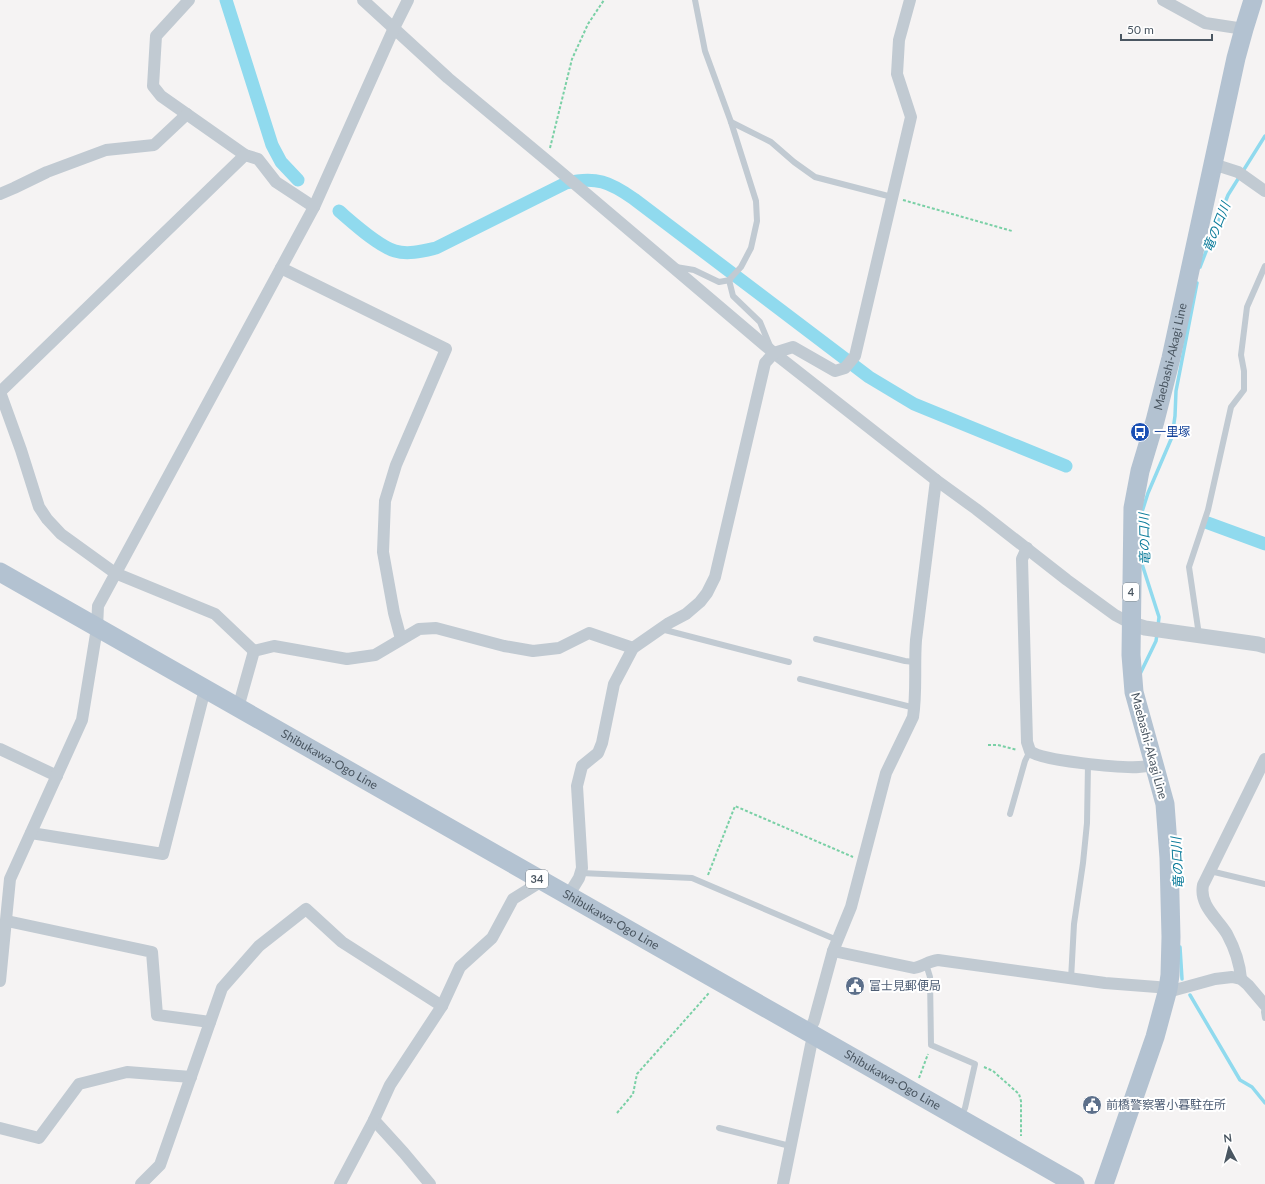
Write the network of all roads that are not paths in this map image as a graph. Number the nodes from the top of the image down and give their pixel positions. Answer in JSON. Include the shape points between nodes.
{"nodes":[{"id":1,"x":189,"y":0,"type":"edge"},
{"id":2,"x":363,"y":0,"type":"edge"},
{"id":3,"x":408,"y":0,"type":"edge"},
{"id":4,"x":695,"y":0,"type":"edge"},
{"id":5,"x":910,"y":0,"type":"edge"},
{"id":6,"x":1163,"y":0,"type":"edge"},
{"id":7,"x":1253,"y":0,"type":"edge"},
{"id":8,"x":394,"y":28,"type":"junction"},
{"id":9,"x":1244,"y":29,"type":"junction"},
{"id":10,"x":187,"y":114,"type":"junction"},
{"id":11,"x":731,"y":122,"type":"junction"},
{"id":12,"x":245,"y":155,"type":"junction"},
{"id":13,"x":1213,"y":164,"type":"junction"},
{"id":14,"x":1265,"y":191,"type":"edge"},
{"id":15,"x":0,"y":194,"type":"edge"},
{"id":16,"x":892,"y":197,"type":"junction"},
{"id":17,"x":314,"y":207,"type":"junction"},
{"id":18,"x":1265,"y":266,"type":"edge"},
{"id":19,"x":672,"y":267,"type":"junction"},
{"id":20,"x":281,"y":268,"type":"junction"},
{"id":21,"x":730,"y":280,"type":"junction"},
{"id":22,"x":774,"y":353,"type":"junction"},
{"id":23,"x":0,"y":392,"type":"edge"},
{"id":24,"x":936,"y":480,"type":"junction"},
{"id":25,"x":1026,"y":548,"type":"junction"},
{"id":26,"x":0,"y":572,"type":"edge"},
{"id":27,"x":115,"y":574,"type":"junction"},
{"id":28,"x":1132,"y":624,"type":"junction"},
{"id":29,"x":97,"y":628,"type":"junction"},
{"id":30,"x":661,"y":629,"type":"junction"},
{"id":31,"x":1199,"y":635,"type":"junction"},
{"id":32,"x":400,"y":639,"type":"junction"},
{"id":33,"x":816,"y":639,"type":"dead end"},
{"id":34,"x":1265,"y":646,"type":"edge"},
{"id":35,"x":633,"y":648,"type":"junction"},
{"id":36,"x":254,"y":651,"type":"junction"},
{"id":37,"x":789,"y":662,"type":"dead end"},
{"id":38,"x":914,"y":662,"type":"junction"},
{"id":39,"x":800,"y":679,"type":"dead end"},
{"id":40,"x":205,"y":689,"type":"junction"},
{"id":41,"x":238,"y":708,"type":"junction"},
{"id":42,"x":915,"y":708,"type":"junction"},
{"id":43,"x":0,"y":749,"type":"edge"},
{"id":44,"x":1030,"y":751,"type":"junction"},
{"id":45,"x":1265,"y":759,"type":"edge"},
{"id":46,"x":1088,"y":764,"type":"junction"},
{"id":47,"x":1154,"y":764,"type":"junction"},
{"id":48,"x":57,"y":776,"type":"junction"},
{"id":49,"x":1010,"y":814,"type":"dead end"},
{"id":50,"x":31,"y":833,"type":"junction"},
{"id":51,"x":1210,"y":871,"type":"junction"},
{"id":52,"x":581,"y":873,"type":"junction"},
{"id":53,"x":5,"y":878,"type":"edge"},
{"id":54,"x":542,"y":881,"type":"junction"},
{"id":55,"x":1265,"y":884,"type":"edge"},
{"id":56,"x":568,"y":896,"type":"junction"},
{"id":57,"x":7,"y":921,"type":"junction"},
{"id":58,"x":835,"y":946,"type":"junction"},
{"id":59,"x":926,"y":964,"type":"junction"},
{"id":60,"x":1070,"y":979,"type":"junction"},
{"id":61,"x":1241,"y":979,"type":"junction"},
{"id":62,"x":0,"y":981,"type":"edge"},
{"id":63,"x":1168,"y":989,"type":"junction"},
{"id":64,"x":1265,"y":1005,"type":"edge"},
{"id":65,"x":442,"y":1006,"type":"junction"},
{"id":66,"x":1265,"y":1018,"type":"edge"},
{"id":67,"x":210,"y":1022,"type":"junction"},
{"id":68,"x":811,"y":1034,"type":"junction"},
{"id":69,"x":191,"y":1077,"type":"junction"},
{"id":70,"x":960,"y":1118,"type":"junction"},
{"id":71,"x":374,"y":1120,"type":"junction"},
{"id":72,"x":0,"y":1128,"type":"edge"},
{"id":73,"x":719,"y":1128,"type":"dead end"},
{"id":74,"x":790,"y":1146,"type":"junction"},
{"id":75,"x":141,"y":1184,"type":"edge"},
{"id":76,"x":340,"y":1184,"type":"edge"},
{"id":77,"x":430,"y":1184,"type":"edge"},
{"id":78,"x":783,"y":1184,"type":"edge"},
{"id":79,"x":1075,"y":1184,"type":"edge"},
{"id":80,"x":1104,"y":1184,"type":"edge"}],
"edges":[{"from":1,"to":10,"type":"street","via":[[156,36],[153,86],[161,96]]},
{"from":2,"to":8,"type":"street"},
{"from":3,"to":8,"type":"street"},
{"from":4,"to":11,"type":"lane","via":[[705,51]]},
{"from":5,"to":16,"type":"street","via":[[900,40],[897,74],[912,117]]},
{"from":6,"to":9,"type":"street","via":[[1206,23]]},
{"from":7,"to":9,"type":"main road","name":"Maebashi-Akagi Line","number":"4"},
{"from":8,"to":17,"type":"street"},
{"from":8,"to":19,"type":"street","via":[[448,78]]},
{"from":9,"to":13,"type":"main road","name":"Maebashi-Akagi Line","number":"4"},
{"from":10,"to":12,"type":"street"},
{"from":10,"to":15,"type":"street","via":[[154,145],[106,150],[47,172]]},
{"from":11,"to":16,"type":"lane","via":[[771,142],[815,176]]},
{"from":11,"to":21,"type":"lane","via":[[756,202],[757,221],[751,248],[741,267]]},
{"from":12,"to":17,"type":"street","via":[[258,159],[276,182]]},
{"from":12,"to":23,"type":"street"},
{"from":13,"to":14,"type":"street","via":[[1238,172]]},
{"from":13,"to":28,"type":"main road","name":"Maebashi-Akagi Line","number":"4","via":[[1171,358],[1136,490],[1132,528]]},
{"from":16,"to":22,"type":"street","via":[[854,356],[845,368],[835,371],[793,347]]},
{"from":17,"to":20,"type":"street"},
{"from":18,"to":31,"type":"lane","via":[[1247,307],[1241,355],[1244,390],[1231,407],[1208,510],[1189,567]]},
{"from":19,"to":21,"type":"lane","via":[[694,270],[719,282]]},
{"from":19,"to":22,"type":"street"},
{"from":20,"to":27,"type":"street"},
{"from":20,"to":32,"type":"street","via":[[446,349],[396,465],[385,501],[383,552]]},
{"from":21,"to":22,"type":"lane","via":[[733,296],[760,322]]},
{"from":22,"to":24,"type":"street"},
{"from":22,"to":30,"type":"street","via":[[765,363],[715,578],[700,602]]},
{"from":23,"to":27,"type":"street","via":[[40,507],[47,519],[61,534]]},
{"from":24,"to":25,"type":"street"},
{"from":24,"to":38,"type":"street"},
{"from":25,"to":28,"type":"street","via":[[1115,615]]},
{"from":25,"to":44,"type":"street","via":[[1022,559]]},
{"from":26,"to":29,"type":"main road","name":"Shibukawa-Ogo Line","number":"34"},
{"from":27,"to":29,"type":"street","via":[[98,606]]},
{"from":27,"to":36,"type":"street","via":[[215,614]]},
{"from":28,"to":31,"type":"street"},
{"from":28,"to":47,"type":"main road","name":"Maebashi-Akagi Line","number":"4","via":[[1134,692]]},
{"from":29,"to":40,"type":"main road","name":"Shibukawa-Ogo Line","number":"34"},
{"from":29,"to":48,"type":"street","via":[[82,720]]},
{"from":30,"to":35,"type":"street"},
{"from":30,"to":37,"type":"lane"},
{"from":31,"to":34,"type":"street"},
{"from":32,"to":35,"type":"street","via":[[419,629],[436,628],[533,651],[559,648],[589,633]]},
{"from":32,"to":36,"type":"street","via":[[375,655],[347,659],[274,646]]},
{"from":33,"to":38,"type":"lane"},
{"from":35,"to":52,"type":"street","via":[[614,684],[598,753],[582,766],[576,786]]},
{"from":36,"to":41,"type":"street"},
{"from":38,"to":42,"type":"street"},
{"from":39,"to":42,"type":"lane"},
{"from":40,"to":41,"type":"main road","name":"Shibukawa-Ogo Line","number":"34"},
{"from":40,"to":50,"type":"street","via":[[163,854]]},
{"from":41,"to":54,"type":"main road","name":"Shibukawa-Ogo Line","number":"34"},
{"from":42,"to":58,"type":"street","via":[[913,718],[886,773],[851,907]]},
{"from":43,"to":48,"type":"street"},
{"from":44,"to":46,"type":"street","via":[[1039,756]]},
{"from":44,"to":49,"type":"lane"},
{"from":45,"to":51,"type":"street"},
{"from":46,"to":47,"type":"street","via":[[1138,767]]},
{"from":46,"to":60,"type":"lane","via":[[1084,856],[1074,924]]},
{"from":47,"to":63,"type":"main road","name":"Maebashi-Akagi Line","number":"4","via":[[1167,824],[1171,937]]},
{"from":48,"to":50,"type":"street"},
{"from":50,"to":53,"type":"street"},
{"from":51,"to":55,"type":"lane"},
{"from":51,"to":61,"type":"street","via":[[1203,885],[1203,898],[1227,935],[1239,965]]},
{"from":52,"to":56,"type":"street"},
{"from":52,"to":58,"type":"lane","via":[[692,878]]},
{"from":53,"to":57,"type":"street"},
{"from":54,"to":56,"type":"main road","name":"Shibukawa-Ogo Line","number":"34"},
{"from":54,"to":65,"type":"street","via":[[513,899],[492,938],[460,967]]},
{"from":56,"to":68,"type":"main road","name":"Shibukawa-Ogo Line","number":"34"},
{"from":57,"to":62,"type":"street"},
{"from":57,"to":67,"type":"street","via":[[152,952],[157,1015]]},
{"from":58,"to":59,"type":"street","via":[[914,968]]},
{"from":58,"to":68,"type":"street"},
{"from":59,"to":60,"type":"street","via":[[938,960]]},
{"from":59,"to":70,"type":"lane","via":[[930,976],[931,1045],[975,1064],[965,1108]]},
{"from":60,"to":63,"type":"street"},
{"from":61,"to":63,"type":"street","via":[[1223,977],[1180,989]]},
{"from":61,"to":64,"type":"street"},
{"from":63,"to":80,"type":"main road","name":"Maebashi-Akagi Line","number":"4","via":[[1155,1037]]},
{"from":64,"to":66,"type":"lane"},
{"from":65,"to":67,"type":"street","via":[[342,942],[306,909],[259,946],[222,988]]},
{"from":65,"to":71,"type":"street","via":[[390,1085]]},
{"from":67,"to":69,"type":"street"},
{"from":68,"to":70,"type":"main road","name":"Shibukawa-Ogo Line","number":"34"},
{"from":68,"to":74,"type":"street"},
{"from":69,"to":72,"type":"street","via":[[127,1072],[79,1084],[39,1138]]},
{"from":69,"to":75,"type":"street","via":[[160,1165]]},
{"from":70,"to":79,"type":"main road","name":"Shibukawa-Ogo Line","number":"34"},
{"from":71,"to":76,"type":"street"},
{"from":71,"to":77,"type":"street"},
{"from":73,"to":74,"type":"lane"},
{"from":74,"to":78,"type":"street"}]}
